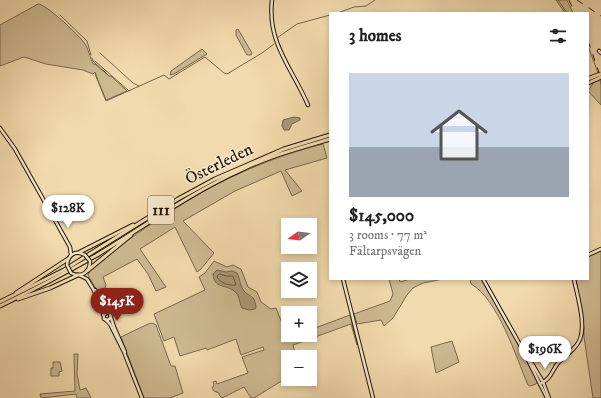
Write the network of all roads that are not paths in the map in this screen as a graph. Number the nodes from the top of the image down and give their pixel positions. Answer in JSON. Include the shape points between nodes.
{"nodes":[{"id":1,"x":272,"y":0,"type":"edge"},
{"id":2,"x":601,"y":75,"type":"edge"},
{"id":3,"x":596,"y":77,"type":"junction"},
{"id":4,"x":589,"y":80,"type":"edge"},
{"id":5,"x":589,"y":82,"type":"edge"},
{"id":6,"x":308,"y":105,"type":"dead end"},
{"id":7,"x":0,"y":128,"type":"edge"},
{"id":8,"x":329,"y":135,"type":"edge"},
{"id":9,"x":329,"y":139,"type":"edge"},
{"id":10,"x":146,"y":219,"type":"junction"},
{"id":11,"x":143,"y":226,"type":"junction"},
{"id":12,"x":70,"y":247,"type":"junction"},
{"id":13,"x":601,"y":249,"type":"edge"},
{"id":14,"x":78,"y":252,"type":"junction"},
{"id":15,"x":71,"y":255,"type":"junction"},
{"id":16,"x":589,"y":255,"type":"edge"},
{"id":17,"x":68,"y":259,"type":"junction"},
{"id":18,"x":87,"y":271,"type":"junction"},
{"id":19,"x":78,"y":275,"type":"junction"},
{"id":20,"x":343,"y":280,"type":"edge"},
{"id":21,"x":484,"y":280,"type":"edge"},
{"id":22,"x":574,"y":280,"type":"edge"},
{"id":23,"x":1,"y":304,"type":"edge"},
{"id":24,"x":108,"y":312,"type":"junction"},
{"id":25,"x":103,"y":315,"type":"junction"},
{"id":26,"x":111,"y":318,"type":"junction"},
{"id":27,"x":106,"y":320,"type":"junction"},
{"id":28,"x":130,"y":367,"type":"junction"},
{"id":29,"x":542,"y":383,"type":"junction"},
{"id":30,"x":142,"y":398,"type":"edge"},
{"id":31,"x":373,"y":398,"type":"edge"},
{"id":32,"x":548,"y":398,"type":"edge"}],
"edges":[{"from":1,"to":6,"type":"street","via":[[271,18],[279,50]]},
{"from":2,"to":3,"type":"main road","bridge":true},
{"from":3,"to":4,"type":"main road"},
{"from":3,"to":5,"type":"main road"},
{"from":7,"to":12,"type":"street"},
{"from":8,"to":10,"type":"main road","name":"Österleden","number":"111","via":[[284,149],[224,174]]},
{"from":9,"to":11,"type":"main road","name":"Österleden","number":"111","via":[[242,169],[190,196]]},
{"from":10,"to":14,"type":"main road"},
{"from":10,"to":23,"type":"main road","name":"Österleden","number":"111","via":[[64,270]]},
{"from":11,"to":18,"type":"main road"},
{"from":11,"to":23,"type":"main road","name":"Österleden","number":"111","via":[[51,281]]},
{"from":12,"to":14,"type":"street"},
{"from":12,"to":15,"type":"street"},
{"from":13,"to":16,"type":"street"},
{"from":14,"to":15,"type":"street"},
{"from":14,"to":18,"type":"street","bridge":true,"via":[[85,255],[90,262]]},
{"from":15,"to":17,"type":"street"},
{"from":17,"to":19,"type":"street","bridge":true,"via":[[67,265],[71,272]]},
{"from":17,"to":23,"type":"main road"},
{"from":18,"to":19,"type":"street"},
{"from":18,"to":24,"type":"street","via":[[88,278]]},
{"from":19,"to":23,"type":"main road","via":[[50,288]]},
{"from":19,"to":25,"type":"street","via":[[85,277],[89,282]]},
{"from":20,"to":31,"type":"street"},
{"from":21,"to":29,"type":"street"},
{"from":22,"to":29,"type":"street","via":[[582,325],[581,337],[576,346],[556,366],[550,378]]},
{"from":24,"to":25,"type":"street"},
{"from":24,"to":26,"type":"street"},
{"from":25,"to":27,"type":"street"},
{"from":26,"to":27,"type":"street"},
{"from":26,"to":28,"type":"street"},
{"from":27,"to":28,"type":"street"},
{"from":28,"to":30,"type":"street"},
{"from":29,"to":32,"type":"street"}]}
